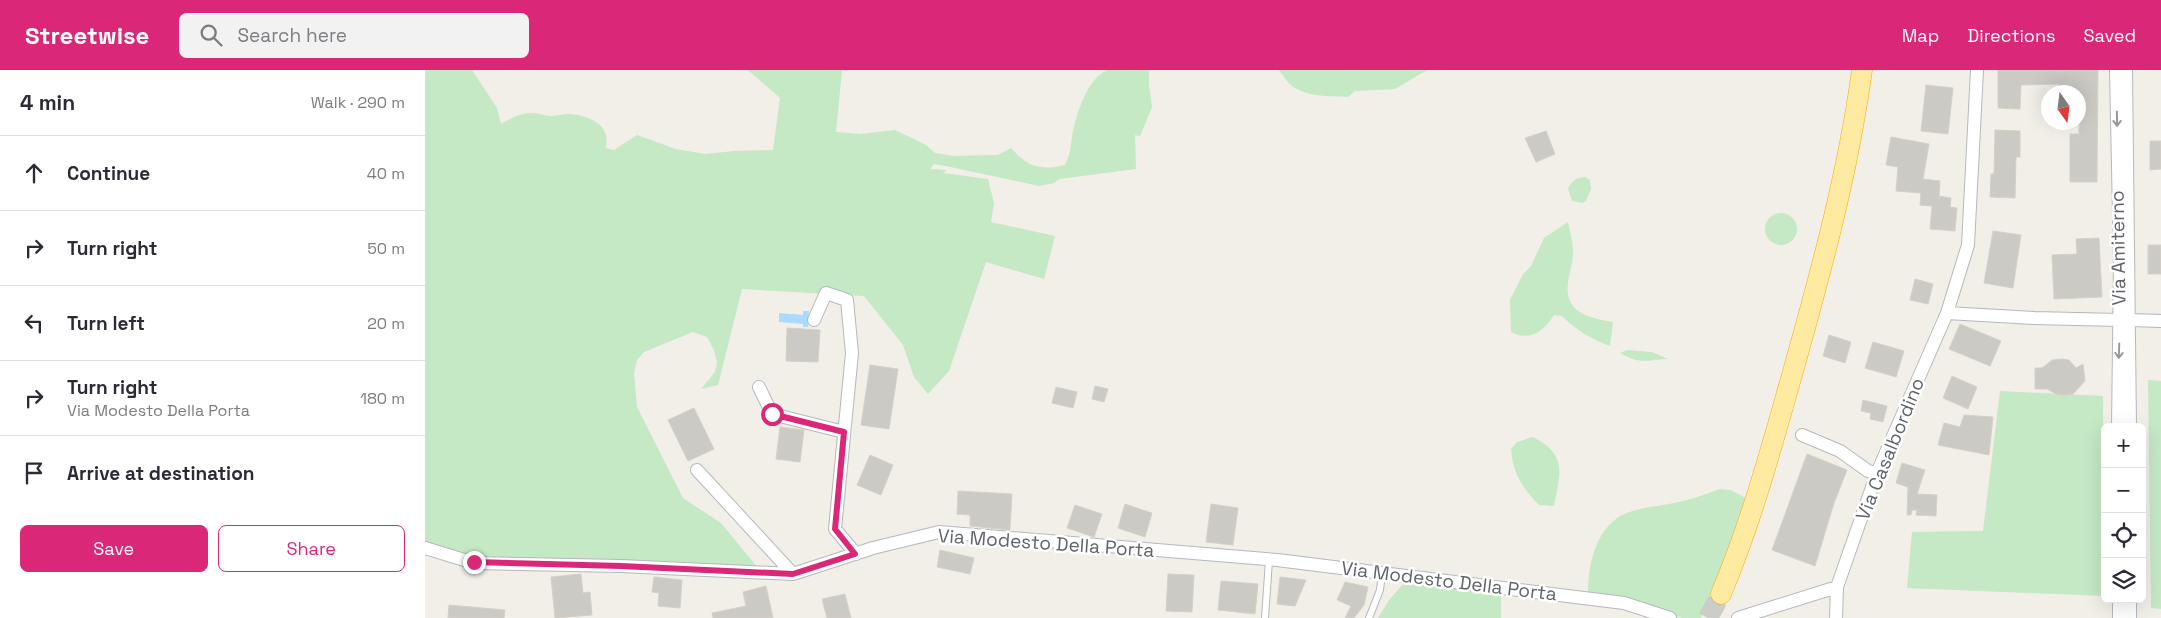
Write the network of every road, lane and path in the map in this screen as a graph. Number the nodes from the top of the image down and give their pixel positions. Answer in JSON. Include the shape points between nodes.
{"nodes":[{"id":1,"x":1862,"y":70,"type":"edge"},
{"id":2,"x":1977,"y":70,"type":"edge"},
{"id":3,"x":2116,"y":70,"type":"edge"},
{"id":4,"x":2126,"y":70,"type":"edge"},
{"id":5,"x":1947,"y":313,"type":"junction"},
{"id":6,"x":814,"y":320,"type":"dead end"},
{"id":7,"x":2125,"y":320,"type":"junction"},
{"id":8,"x":2161,"y":321,"type":"edge"},
{"id":9,"x":759,"y":387,"type":"dead end"},
{"id":10,"x":2118,"y":423,"type":"edge"},
{"id":11,"x":2131,"y":423,"type":"edge"},
{"id":12,"x":844,"y":432,"type":"junction"},
{"id":13,"x":1802,"y":435,"type":"dead end"},
{"id":14,"x":697,"y":470,"type":"dead end"},
{"id":15,"x":1877,"y":473,"type":"junction"},
{"id":16,"x":425,"y":548,"type":"edge"},
{"id":17,"x":855,"y":554,"type":"junction"},
{"id":18,"x":1269,"y":560,"type":"junction"},
{"id":19,"x":1382,"y":573,"type":"junction"},
{"id":20,"x":793,"y":574,"type":"junction"},
{"id":21,"x":1837,"y":587,"type":"junction"},
{"id":22,"x":1721,"y":594,"type":"tunnel mouth"},
{"id":23,"x":2119,"y":603,"type":"edge"},
{"id":24,"x":2130,"y":603,"type":"edge"},
{"id":25,"x":1745,"y":617,"type":"edge"},
{"id":26,"x":1265,"y":618,"type":"edge"},
{"id":27,"x":1369,"y":618,"type":"edge"},
{"id":28,"x":1670,"y":618,"type":"edge"},
{"id":29,"x":1836,"y":618,"type":"edge"},
{"id":30,"x":2119,"y":618,"type":"edge"},
{"id":31,"x":2130,"y":618,"type":"edge"}],
"edges":[{"from":1,"to":22,"type":"highway","via":[[1843,178],[1785,400],[1745,534]]},
{"from":2,"to":5,"type":"street","name":"Via Casalbordino","via":[[1968,245]]},
{"from":3,"to":7,"type":"street","name":"Via Amiterno","one_way":true},
{"from":4,"to":7,"type":"street","name":"Via Amiterno"},
{"from":5,"to":7,"type":"street"},
{"from":5,"to":15,"type":"street","name":"Via Casalbordino"},
{"from":6,"to":12,"type":"street","via":[[826,292],[847,300],[852,353]]},
{"from":7,"to":8,"type":"street"},
{"from":7,"to":10,"type":"street","name":"Via Amiterno","one_way":true},
{"from":7,"to":11,"type":"street","name":"Via Amiterno"},
{"from":9,"to":12,"type":"street","via":[[772,414]]},
{"from":12,"to":17,"type":"street","via":[[835,529]]},
{"from":13,"to":15,"type":"street","via":[[1840,451]]},
{"from":14,"to":20,"type":"street"},
{"from":15,"to":21,"type":"street","name":"Via Casalbordino"},
{"from":16,"to":20,"type":"street","name":"Via Modesto Della Porta","via":[[474,562]]},
{"from":17,"to":18,"type":"street","name":"Via Modesto Della Porta","via":[[939,532]]},
{"from":17,"to":20,"type":"street","name":"Via Modesto Della Porta"},
{"from":18,"to":19,"type":"street","name":"Via Modesto Della Porta"},
{"from":18,"to":26,"type":"lane"},
{"from":19,"to":27,"type":"lane","via":[[1380,590]]},
{"from":19,"to":28,"type":"street","name":"Via Modesto Della Porta","via":[[1624,603]]},
{"from":21,"to":25,"type":"street"},
{"from":21,"to":29,"type":"street","name":"Via Casalbordino"},
{"from":23,"to":30,"type":"street"},
{"from":24,"to":31,"type":"street"}]}
